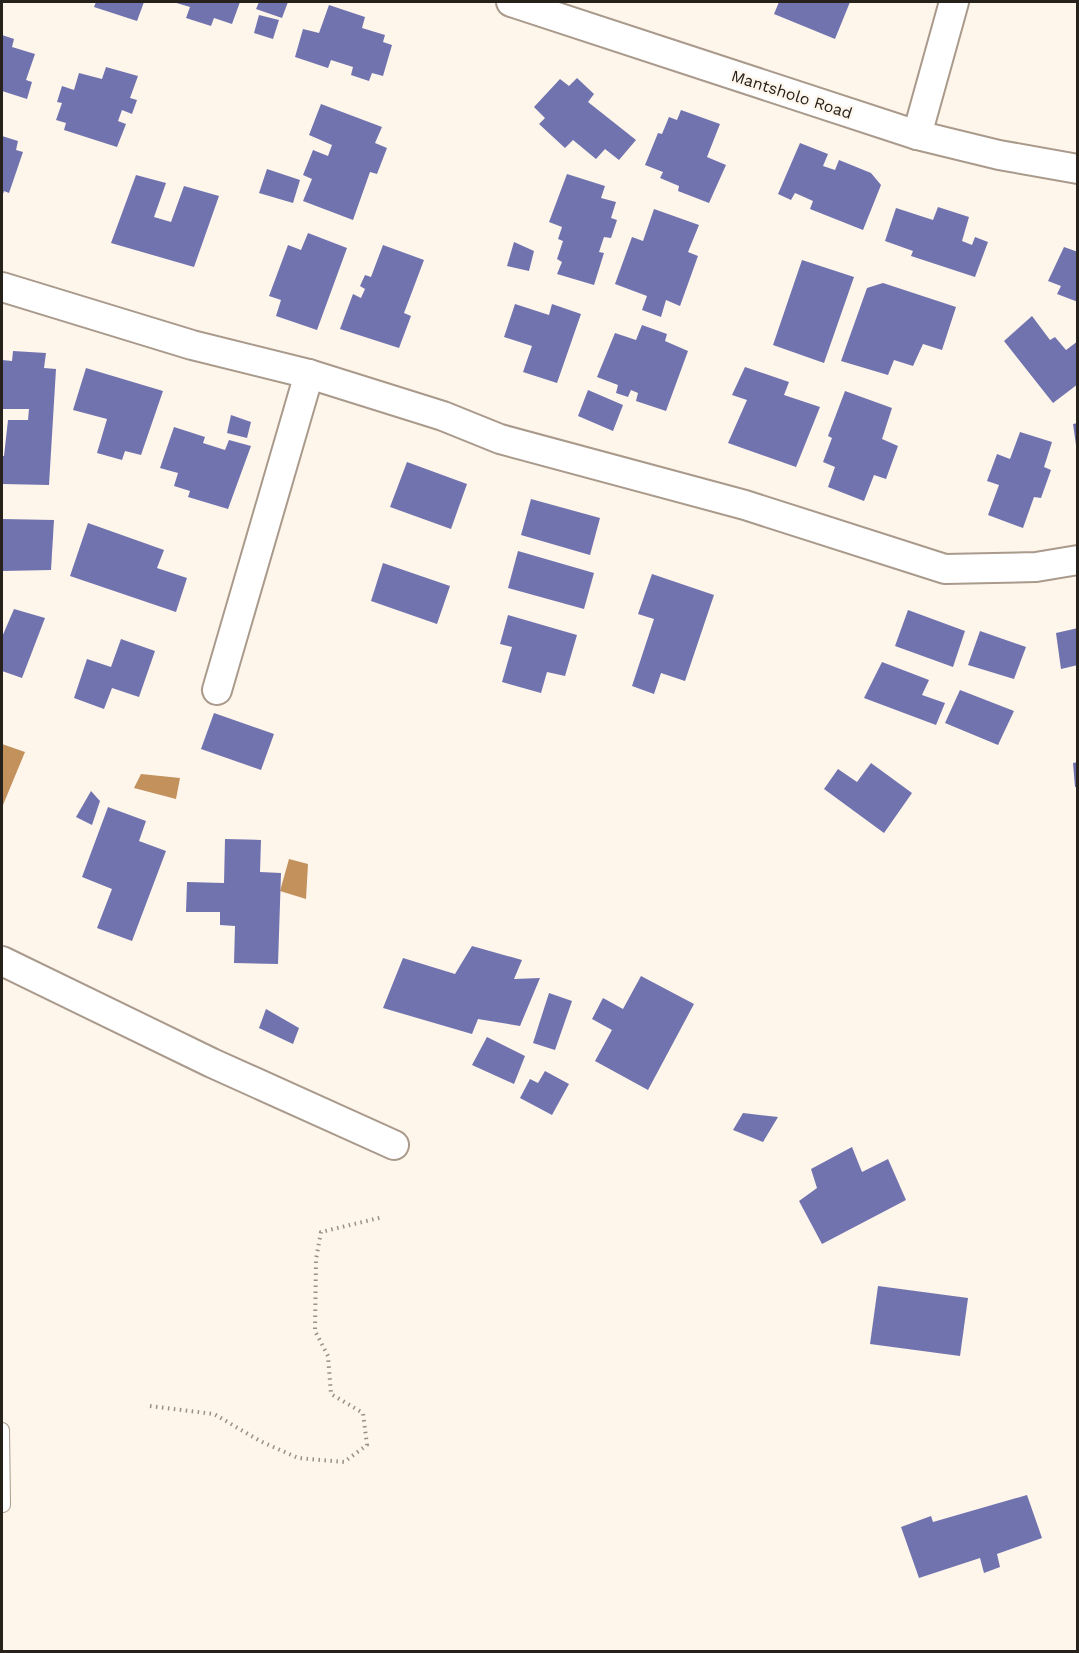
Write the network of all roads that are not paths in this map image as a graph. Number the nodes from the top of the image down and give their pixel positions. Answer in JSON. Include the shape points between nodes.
{"nodes":[{"id":1,"x":511,"y":2,"type":"edge"},
{"id":2,"x":954,"y":2,"type":"edge"},
{"id":3,"x":916,"y":135,"type":"junction"},
{"id":4,"x":1077,"y":169,"type":"edge"},
{"id":5,"x":2,"y":287,"type":"edge"},
{"id":6,"x":309,"y":374,"type":"junction"},
{"id":7,"x":1077,"y":560,"type":"edge"},
{"id":8,"x":217,"y":690,"type":"dead end"},
{"id":9,"x":2,"y":961,"type":"edge"},
{"id":10,"x":394,"y":1144,"type":"dead end"},
{"id":11,"x":2,"y":1430,"type":"edge"},
{"id":12,"x":3,"y":1505,"type":"edge"}],
"edges":[{"from":1,"to":3,"type":"street","name":"Mantsholo Road"},
{"from":2,"to":3,"type":"street"},
{"from":3,"to":4,"type":"street","name":"Mantsholo Road"},
{"from":5,"to":6,"type":"street","via":[[192,345]]},
{"from":6,"to":7,"type":"street","via":[[500,438],[744,505],[945,569],[1036,567]]},
{"from":6,"to":8,"type":"street"},
{"from":9,"to":10,"type":"street"},
{"from":11,"to":12,"type":"lane"}]}
